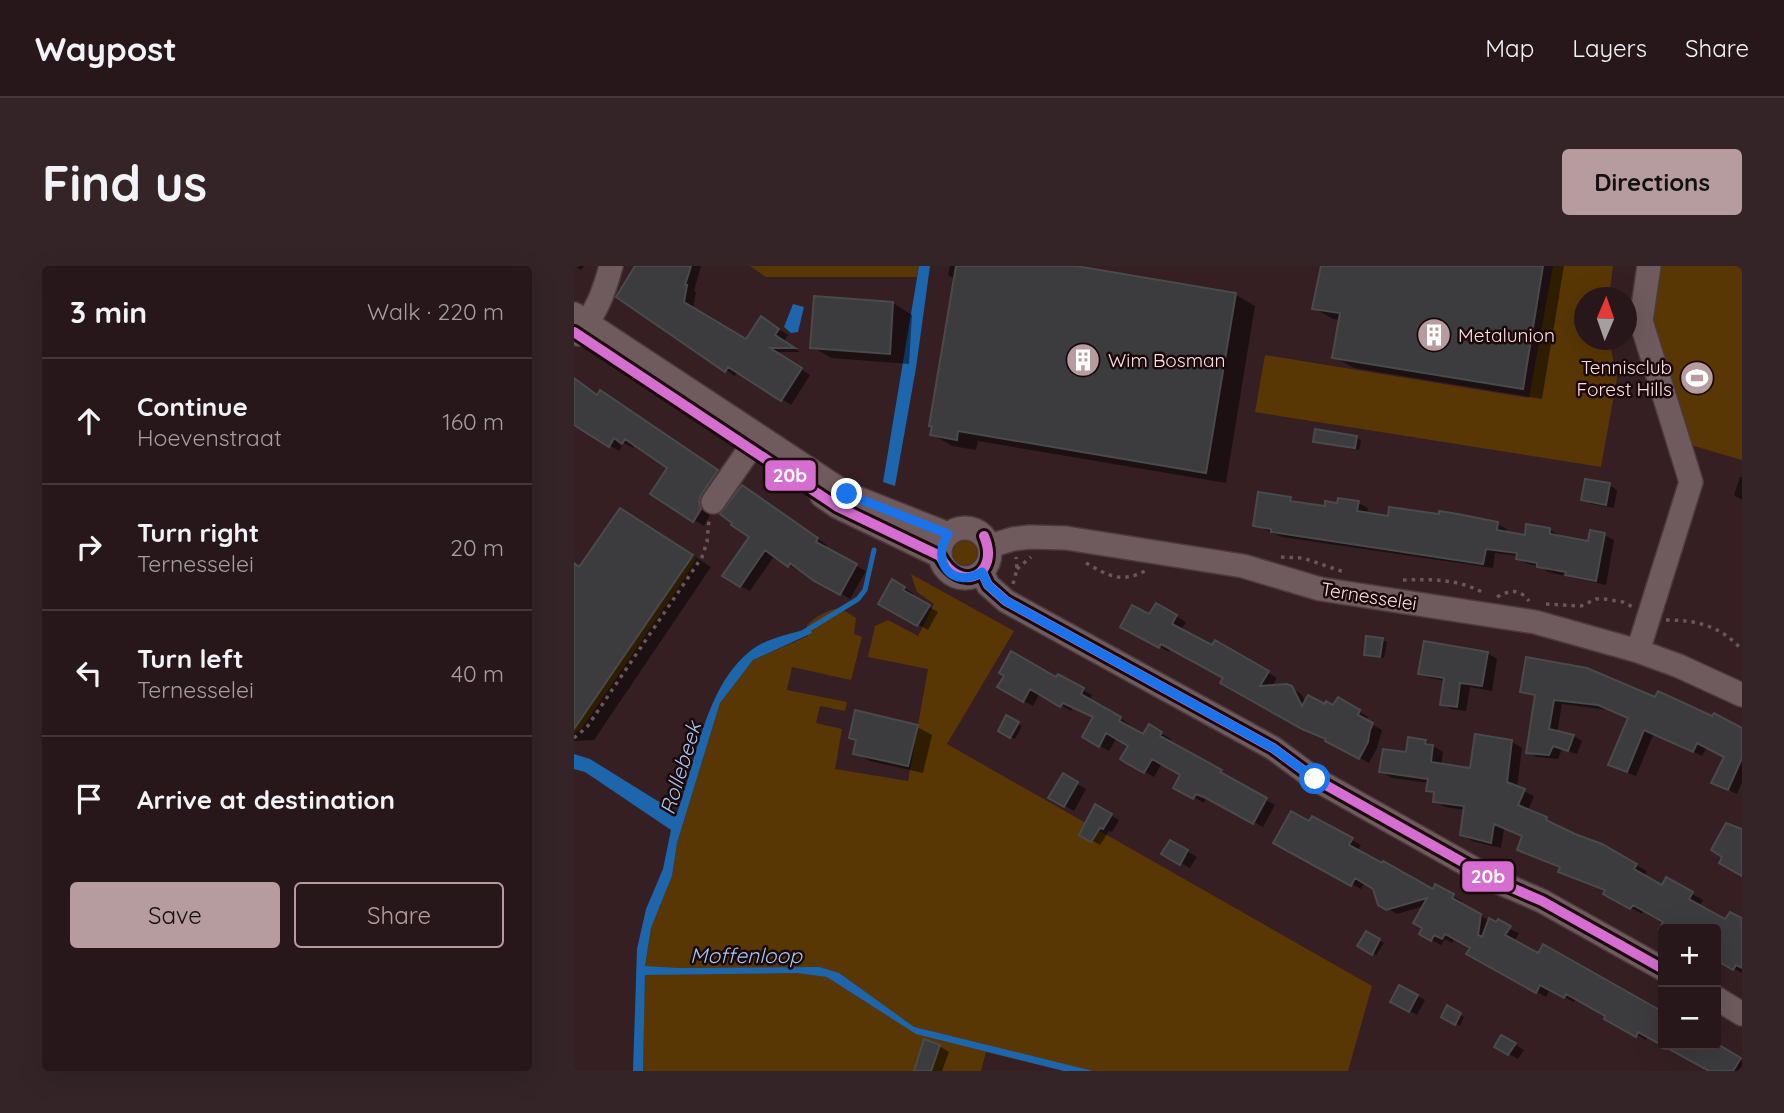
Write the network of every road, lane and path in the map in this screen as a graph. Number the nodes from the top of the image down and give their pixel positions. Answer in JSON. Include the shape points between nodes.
{"nodes":[{"id":1,"x":611,"y":266,"type":"edge"},
{"id":2,"x":1649,"y":266,"type":"edge"},
{"id":3,"x":578,"y":326,"type":"edge"},
{"id":4,"x":753,"y":443,"type":"junction"},
{"id":5,"x":713,"y":502,"type":"joint"},
{"id":6,"x":944,"y":545,"type":"junction"},
{"id":7,"x":990,"y":546,"type":"junction"},
{"id":8,"x":1031,"y":557,"type":"dead end"},
{"id":9,"x":1017,"y":569,"type":"dead end"},
{"id":10,"x":982,"y":572,"type":"junction"},
{"id":11,"x":1495,"y":598,"type":"dead end"},
{"id":12,"x":1532,"y":605,"type":"dead end"},
{"id":13,"x":1638,"y":651,"type":"junction"},
{"id":14,"x":1742,"y":695,"type":"edge"},
{"id":15,"x":574,"y":738,"type":"edge"},
{"id":16,"x":1658,"y":966,"type":"edge"},
{"id":17,"x":1721,"y":1001,"type":"edge"},
{"id":18,"x":1742,"y":1014,"type":"edge"}],
"edges":[{"from":1,"to":3,"type":"street","via":[[601,300]]},
{"from":2,"to":13,"type":"street","via":[[1641,321],[1691,482]]},
{"from":3,"to":4,"type":"street"},
{"from":4,"to":5,"type":"street"},
{"from":4,"to":6,"type":"street","via":[[838,508]]},
{"from":5,"to":15,"type":"path","via":[[702,557],[587,727]]},
{"from":6,"to":7,"type":"street","via":[[963,527],[972,528]]},
{"from":6,"to":10,"type":"street","via":[[947,570],[960,578]]},
{"from":7,"to":10,"type":"street"},
{"from":7,"to":13,"type":"street","name":"Ternesselei","via":[[1045,536],[1243,566],[1320,589],[1535,622]]},
{"from":8,"to":9,"type":"path"},
{"from":10,"to":16,"type":"street","via":[[988,585],[1006,601],[1273,748],[1315,779],[1496,881],[1542,901]]},
{"from":11,"to":12,"type":"path","via":[[1513,591]]},
{"from":13,"to":14,"type":"street","name":"Ternesselei"},
{"from":17,"to":18,"type":"street"}]}
